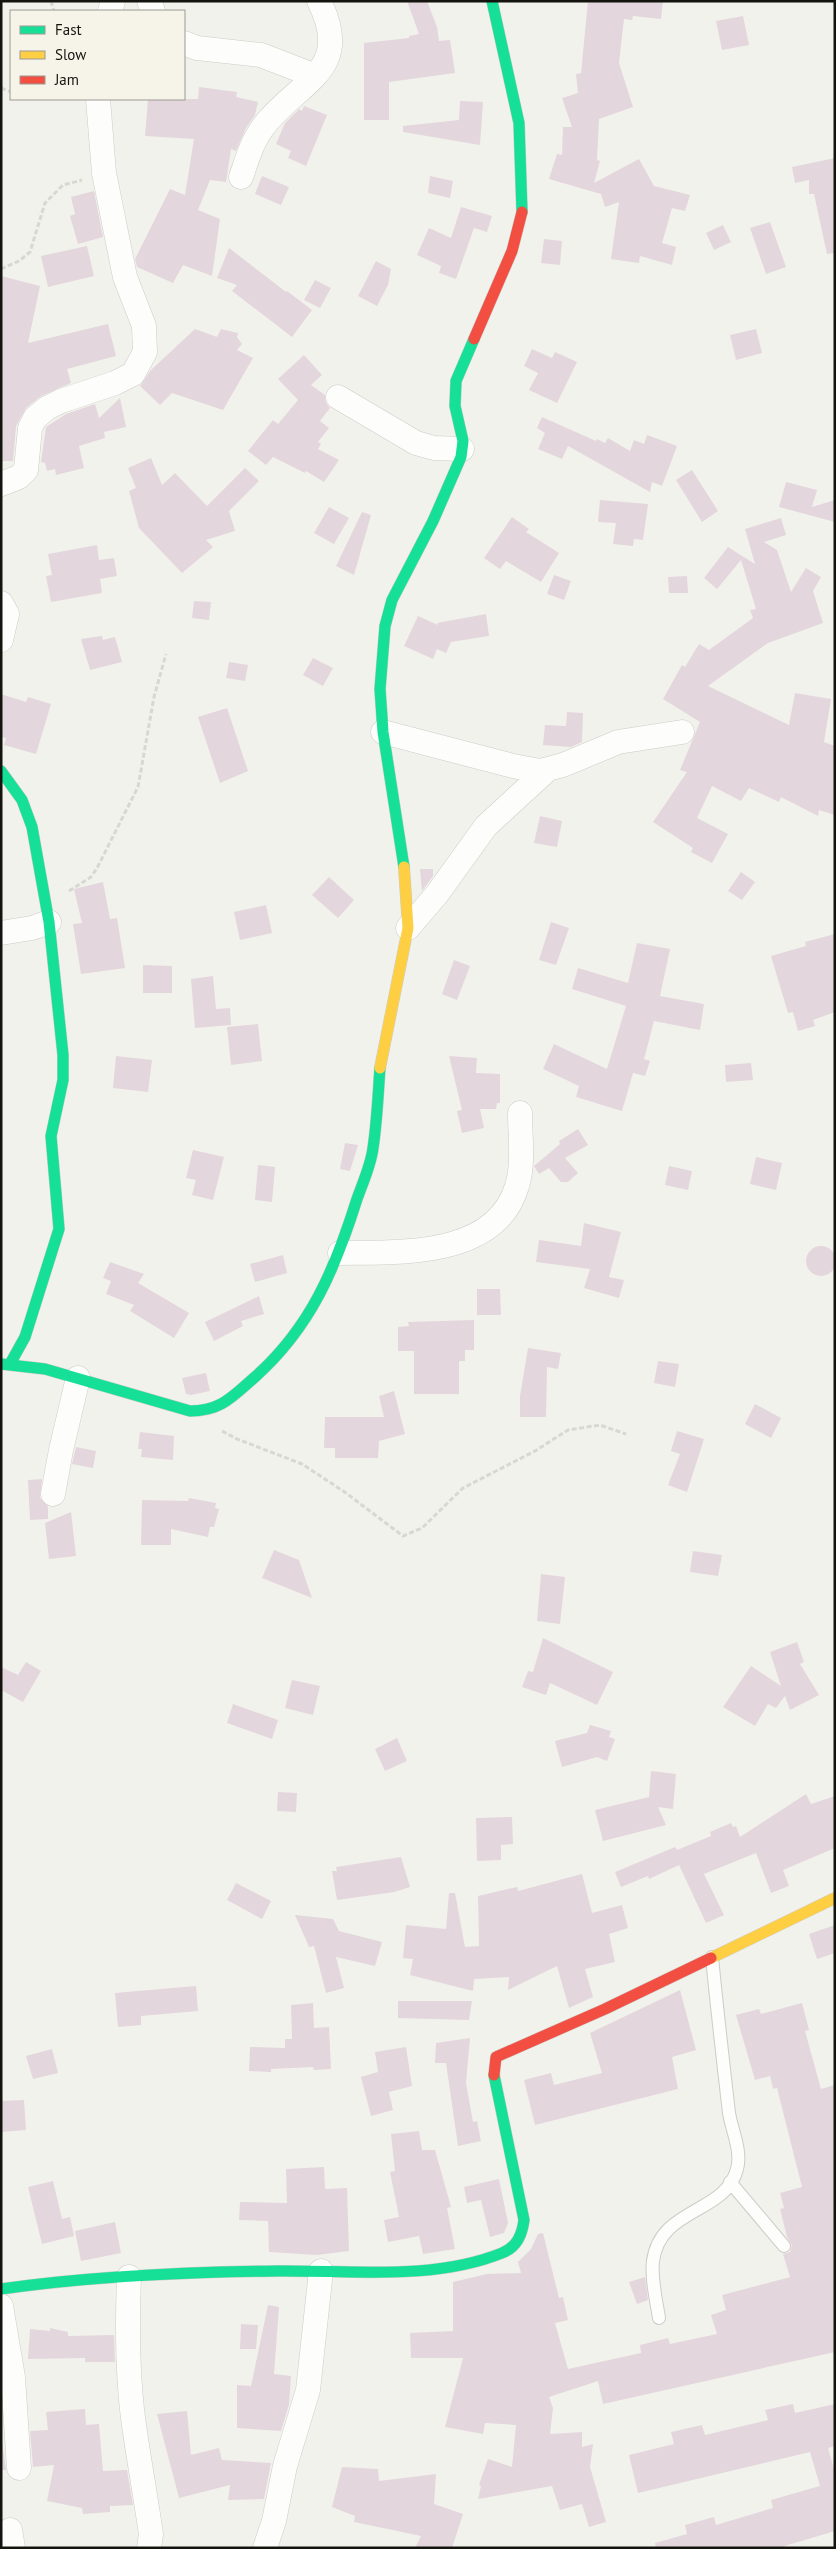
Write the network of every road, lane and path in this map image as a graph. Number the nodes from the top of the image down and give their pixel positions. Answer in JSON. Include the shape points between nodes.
{"nodes":[{"id":1,"x":318,"y":1,"type":"edge"},
{"id":2,"x":492,"y":1,"type":"edge"},
{"id":3,"x":185,"y":43,"type":"edge"},
{"id":4,"x":316,"y":76,"type":"junction"},
{"id":5,"x":98,"y":100,"type":"edge"},
{"id":6,"x":104,"y":173,"type":"junction"},
{"id":7,"x":241,"y":177,"type":"dead end"},
{"id":8,"x":1,"y":269,"type":"edge"},
{"id":9,"x":338,"y":397,"type":"dead end"},
{"id":10,"x":462,"y":449,"type":"junction"},
{"id":11,"x":1,"y":484,"type":"edge"},
{"id":12,"x":1,"y":604,"type":"edge"},
{"id":13,"x":1,"y":640,"type":"edge"},
{"id":14,"x":166,"y":654,"type":"dead end"},
{"id":15,"x":384,"y":732,"type":"junction"},
{"id":16,"x":682,"y":732,"type":"dead end"},
{"id":17,"x":547,"y":770,"type":"junction"},
{"id":18,"x":1,"y":771,"type":"edge"},
{"id":19,"x":49,"y":922,"type":"junction"},
{"id":20,"x":408,"y":928,"type":"junction"},
{"id":21,"x":1,"y":933,"type":"edge"},
{"id":22,"x":520,"y":1113,"type":"dead end"},
{"id":23,"x":340,"y":1253,"type":"junction"},
{"id":24,"x":25,"y":1337,"type":"junction"},
{"id":25,"x":6,"y":1364,"type":"edge"},
{"id":26,"x":45,"y":1369,"type":"junction"},
{"id":27,"x":78,"y":1378,"type":"junction"},
{"id":28,"x":198,"y":1412,"type":"junction"},
{"id":29,"x":626,"y":1434,"type":"dead end"},
{"id":30,"x":53,"y":1494,"type":"dead end"},
{"id":31,"x":835,"y":1898,"type":"edge"},
{"id":32,"x":712,"y":1957,"type":"junction"},
{"id":33,"x":730,"y":2182,"type":"junction"},
{"id":34,"x":784,"y":2246,"type":"dead end"},
{"id":35,"x":320,"y":2270,"type":"junction"},
{"id":36,"x":129,"y":2276,"type":"junction"},
{"id":37,"x":1,"y":2289,"type":"edge"},
{"id":38,"x":1,"y":2306,"type":"edge"},
{"id":39,"x":659,"y":2318,"type":"dead end"},
{"id":40,"x":19,"y":2468,"type":"dead end"},
{"id":41,"x":149,"y":2548,"type":"edge"},
{"id":42,"x":265,"y":2548,"type":"edge"}],
"edges":[{"from":1,"to":4,"type":"street","via":[[328,25],[330,42],[328,56]]},
{"from":2,"to":10,"type":"street","via":[[519,123],[522,202],[512,251],[456,381],[455,406],[462,428]]},
{"from":3,"to":4,"type":"street","via":[[197,48],[261,55]]},
{"from":4,"to":7,"type":"street","via":[[264,126],[250,149]]},
{"from":5,"to":6,"type":"street"},
{"from":6,"to":8,"type":"path","via":[[63,185],[45,203],[30,252],[19,262]]},
{"from":6,"to":11,"type":"street","via":[[124,276],[144,326],[143,358],[133,374],[115,384],[61,401],[35,418],[30,428],[25,471]]},
{"from":9,"to":10,"type":"street","via":[[416,443],[434,448]]},
{"from":10,"to":15,"type":"street","via":[[448,489],[389,610],[380,689]]},
{"from":12,"to":13,"type":"street","via":[[6,615]]},
{"from":14,"to":19,"type":"path","via":[[154,697],[142,772],[132,802],[93,874],[71,889]]},
{"from":15,"to":17,"type":"street","via":[[514,766]]},
{"from":15,"to":20,"type":"street","via":[[402,835]]},
{"from":16,"to":17,"type":"street","via":[[618,742]]},
{"from":17,"to":20,"type":"street","via":[[486,826]]},
{"from":18,"to":19,"type":"street","via":[[22,800],[30,820]]},
{"from":19,"to":21,"type":"street"},
{"from":19,"to":24,"type":"street","via":[[63,1055],[62,1080],[51,1136],[59,1229]]},
{"from":20,"to":23,"type":"street","via":[[381,1053],[373,1150]]},
{"from":22,"to":23,"type":"street","via":[[517,1188],[506,1210],[492,1225],[469,1238],[440,1246]]},
{"from":23,"to":28,"type":"street","via":[[320,1297],[291,1341],[224,1404]]},
{"from":24,"to":25,"type":"street"},
{"from":24,"to":26,"type":"street"},
{"from":25,"to":26,"type":"street"},
{"from":26,"to":27,"type":"street"},
{"from":27,"to":28,"type":"street"},
{"from":27,"to":30,"type":"street"},
{"from":28,"to":29,"type":"path","via":[[237,1439],[317,1472],[403,1536],[422,1528],[463,1488],[568,1430],[600,1425]]},
{"from":31,"to":32,"type":"street"},
{"from":32,"to":33,"type":"lane","via":[[730,2115],[738,2154],[738,2168]]},
{"from":32,"to":35,"type":"street","via":[[496,2057],[493,2072],[524,2220],[520,2239],[508,2250],[447,2266]]},
{"from":33,"to":34,"type":"lane"},
{"from":33,"to":39,"type":"lane","via":[[714,2199],[667,2229],[657,2245],[652,2273]]},
{"from":35,"to":36,"type":"street"},
{"from":35,"to":42,"type":"street","via":[[308,2390]]},
{"from":36,"to":37,"type":"street"},
{"from":36,"to":41,"type":"street","via":[[130,2380],[134,2431],[151,2534]]},
{"from":38,"to":40,"type":"street","via":[[13,2377]]}]}
